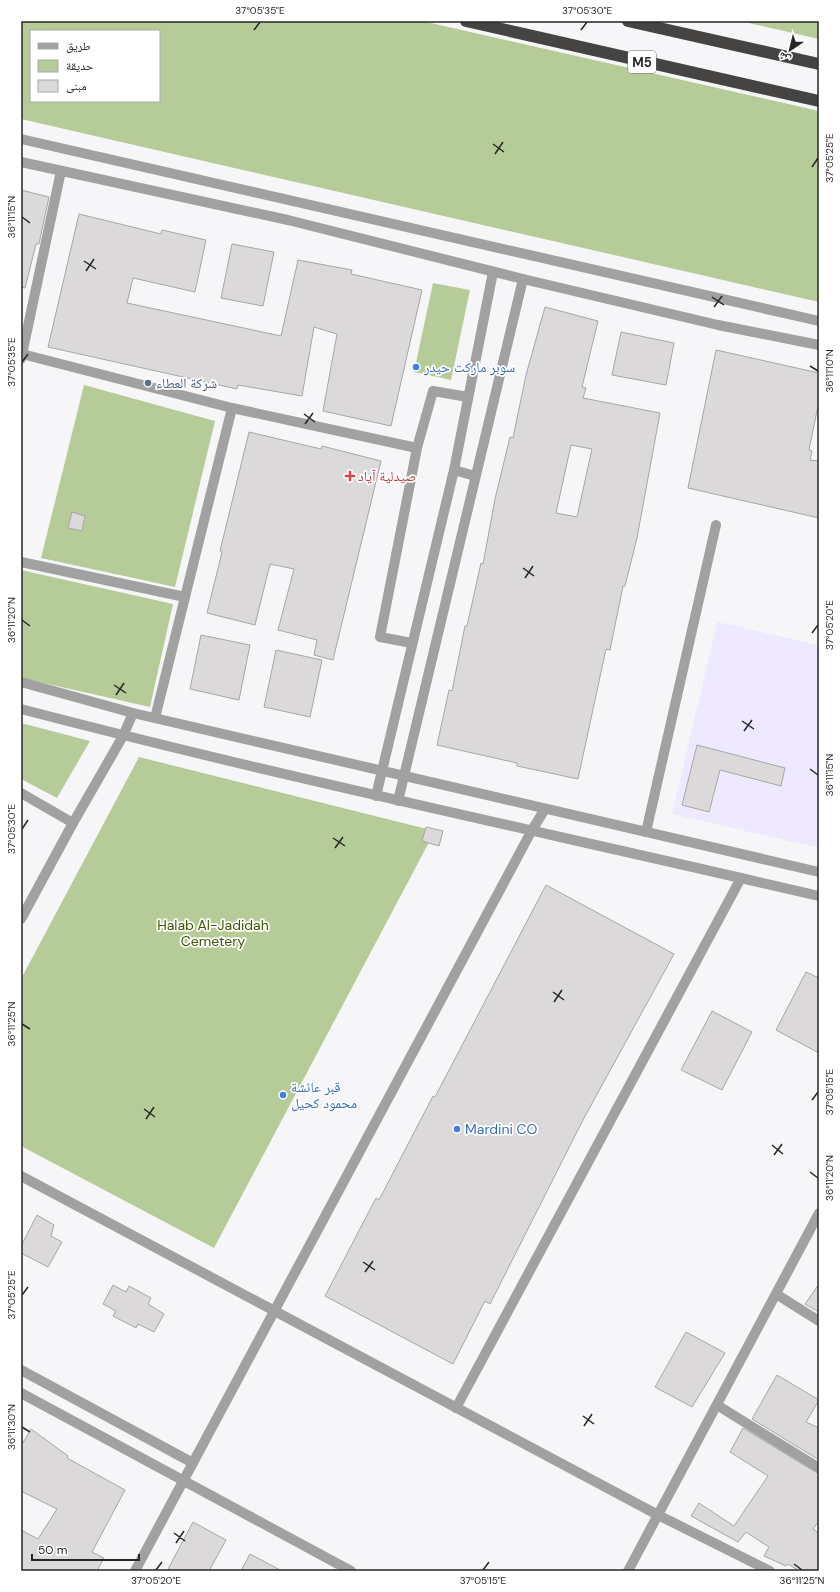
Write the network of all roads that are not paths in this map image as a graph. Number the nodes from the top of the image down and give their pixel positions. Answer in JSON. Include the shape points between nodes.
{"nodes":[{"id":1,"x":466,"y":21,"type":"edge"},
{"id":2,"x":628,"y":21,"type":"edge"},
{"id":3,"x":819,"y":64,"type":"edge"},
{"id":4,"x":819,"y":101,"type":"edge"},
{"id":5,"x":21,"y":139,"type":"edge"},
{"id":6,"x":21,"y":162,"type":"edge"},
{"id":7,"x":61,"y":171,"type":"junction"},
{"id":8,"x":493,"y":272,"type":"junction"},
{"id":9,"x":523,"y":279,"type":"junction"},
{"id":10,"x":819,"y":321,"type":"edge"},
{"id":11,"x":819,"y":345,"type":"edge"},
{"id":12,"x":21,"y":356,"type":"edge"},
{"id":13,"x":468,"y":397,"type":"junction"},
{"id":14,"x":232,"y":408,"type":"junction"},
{"id":15,"x":417,"y":448,"type":"junction"},
{"id":16,"x":454,"y":470,"type":"junction"},
{"id":17,"x":476,"y":476,"type":"junction"},
{"id":18,"x":716,"y":525,"type":"dead end"},
{"id":19,"x":21,"y":562,"type":"edge"},
{"id":20,"x":186,"y":597,"type":"junction"},
{"id":21,"x":412,"y":643,"type":"junction"},
{"id":22,"x":21,"y":682,"type":"edge"},
{"id":23,"x":21,"y":709,"type":"edge"},
{"id":24,"x":134,"y":713,"type":"junction"},
{"id":25,"x":155,"y":718,"type":"junction"},
{"id":26,"x":123,"y":736,"type":"junction"},
{"id":27,"x":382,"y":770,"type":"junction"},
{"id":28,"x":404,"y":775,"type":"junction"},
{"id":29,"x":21,"y":793,"type":"edge"},
{"id":30,"x":376,"y":796,"type":"junction"},
{"id":31,"x":398,"y":801,"type":"junction"},
{"id":32,"x":545,"y":809,"type":"junction"},
{"id":33,"x":73,"y":823,"type":"junction"},
{"id":34,"x":532,"y":830,"type":"junction"},
{"id":35,"x":646,"y":832,"type":"junction"},
{"id":36,"x":819,"y":872,"type":"edge"},
{"id":37,"x":741,"y":878,"type":"junction"},
{"id":38,"x":819,"y":896,"type":"edge"},
{"id":39,"x":21,"y":919,"type":"edge"},
{"id":40,"x":21,"y":1176,"type":"edge"},
{"id":41,"x":819,"y":1213,"type":"edge"},
{"id":42,"x":776,"y":1294,"type":"junction"},
{"id":43,"x":274,"y":1311,"type":"junction"},
{"id":44,"x":819,"y":1321,"type":"edge"},
{"id":45,"x":21,"y":1370,"type":"edge"},
{"id":46,"x":21,"y":1393,"type":"edge"},
{"id":47,"x":717,"y":1405,"type":"junction"},
{"id":48,"x":456,"y":1408,"type":"junction"},
{"id":49,"x":193,"y":1462,"type":"junction"},
{"id":50,"x":819,"y":1468,"type":"edge"},
{"id":51,"x":183,"y":1481,"type":"junction"},
{"id":52,"x":658,"y":1515,"type":"junction"},
{"id":53,"x":135,"y":1571,"type":"edge"},
{"id":54,"x":351,"y":1571,"type":"edge"},
{"id":55,"x":628,"y":1571,"type":"edge"},
{"id":56,"x":770,"y":1571,"type":"edge"}],
"edges":[{"from":1,"to":4,"type":"highway","number":"M5"},
{"from":2,"to":3,"type":"highway"},
{"from":5,"to":10,"type":"street"},
{"from":6,"to":7,"type":"street"},
{"from":7,"to":8,"type":"street","via":[[288,220]]},
{"from":7,"to":12,"type":"street"},
{"from":8,"to":9,"type":"street"},
{"from":8,"to":13,"type":"street"},
{"from":9,"to":11,"type":"street","via":[[710,323]]},
{"from":9,"to":17,"type":"street"},
{"from":12,"to":14,"type":"street"},
{"from":13,"to":15,"type":"street","via":[[433,391]]},
{"from":13,"to":16,"type":"street"},
{"from":14,"to":15,"type":"street"},
{"from":14,"to":20,"type":"street"},
{"from":15,"to":21,"type":"street","via":[[380,637]]},
{"from":16,"to":17,"type":"street"},
{"from":16,"to":21,"type":"street"},
{"from":17,"to":28,"type":"street"},
{"from":18,"to":35,"type":"street"},
{"from":19,"to":20,"type":"street"},
{"from":20,"to":25,"type":"street"},
{"from":21,"to":27,"type":"street"},
{"from":22,"to":24,"type":"street"},
{"from":23,"to":26,"type":"street"},
{"from":24,"to":25,"type":"street"},
{"from":24,"to":26,"type":"street"},
{"from":25,"to":27,"type":"street"},
{"from":26,"to":30,"type":"street"},
{"from":26,"to":33,"type":"street"},
{"from":27,"to":28,"type":"street"},
{"from":27,"to":30,"type":"street"},
{"from":28,"to":31,"type":"street"},
{"from":28,"to":32,"type":"street"},
{"from":29,"to":33,"type":"street"},
{"from":30,"to":31,"type":"street"},
{"from":31,"to":34,"type":"street"},
{"from":32,"to":34,"type":"street"},
{"from":32,"to":35,"type":"street"},
{"from":33,"to":39,"type":"street"},
{"from":34,"to":37,"type":"street"},
{"from":34,"to":43,"type":"street"},
{"from":35,"to":36,"type":"street"},
{"from":37,"to":38,"type":"street"},
{"from":37,"to":48,"type":"street"},
{"from":40,"to":43,"type":"street"},
{"from":41,"to":42,"type":"street"},
{"from":42,"to":44,"type":"street"},
{"from":42,"to":47,"type":"street"},
{"from":43,"to":48,"type":"street"},
{"from":43,"to":49,"type":"street"},
{"from":45,"to":49,"type":"street"},
{"from":46,"to":51,"type":"street"},
{"from":47,"to":50,"type":"street"},
{"from":47,"to":52,"type":"street"},
{"from":48,"to":52,"type":"street"},
{"from":49,"to":51,"type":"street"},
{"from":51,"to":53,"type":"street"},
{"from":51,"to":54,"type":"street"},
{"from":52,"to":55,"type":"street"},
{"from":52,"to":56,"type":"street"}]}
